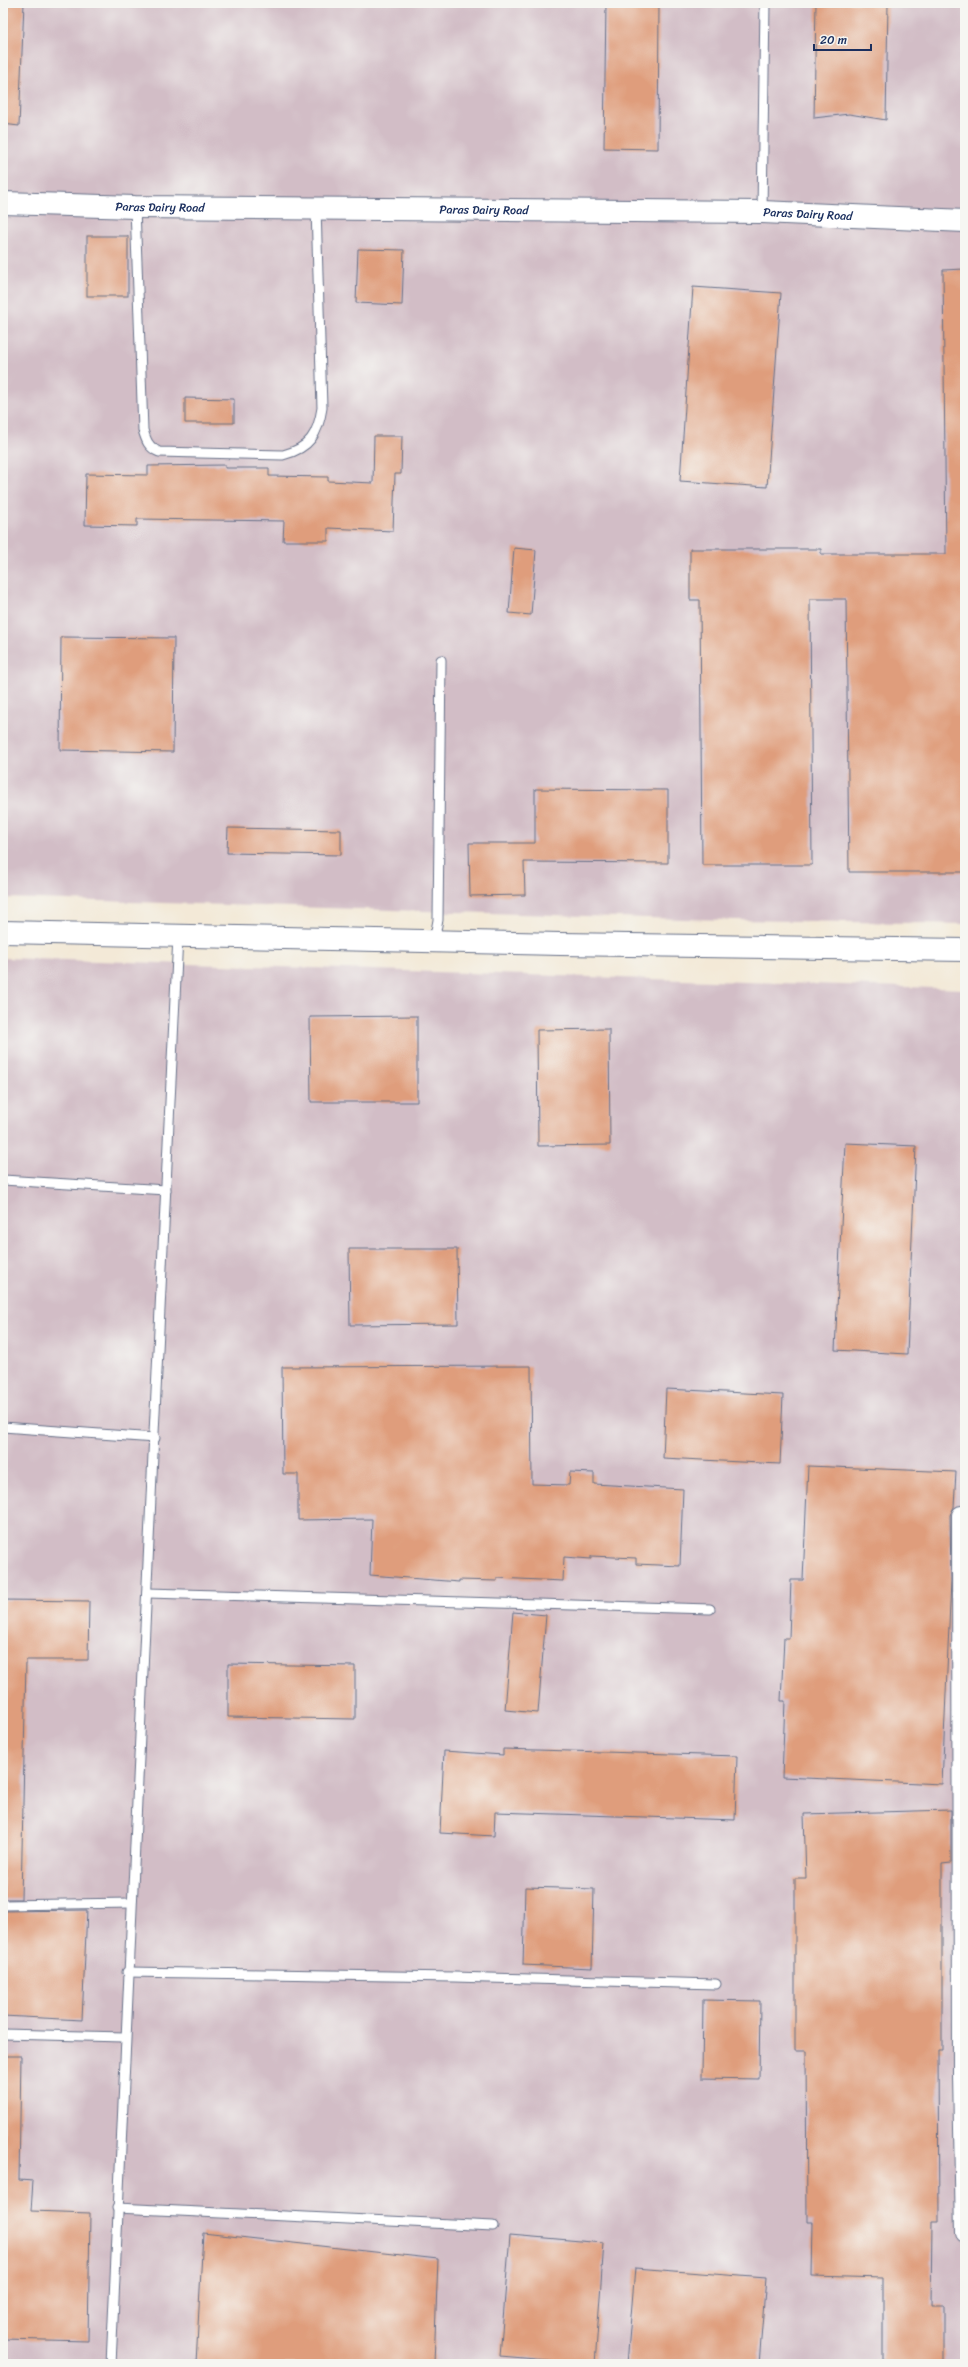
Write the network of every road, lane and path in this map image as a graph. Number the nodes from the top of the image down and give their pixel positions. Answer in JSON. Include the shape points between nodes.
{"nodes":[{"id":1,"x":765,"y":3,"type":"edge"},
{"id":2,"x":3,"y":203,"type":"edge"},
{"id":3,"x":135,"y":208,"type":"junction"},
{"id":4,"x":316,"y":208,"type":"junction"},
{"id":5,"x":762,"y":212,"type":"junction"},
{"id":6,"x":965,"y":221,"type":"edge"},
{"id":7,"x":441,"y":660,"type":"dead end"},
{"id":8,"x":3,"y":932,"type":"edge"},
{"id":9,"x":178,"y":935,"type":"junction"},
{"id":10,"x":434,"y":941,"type":"junction"},
{"id":11,"x":965,"y":950,"type":"edge"},
{"id":12,"x":3,"y":1180,"type":"edge"},
{"id":13,"x":166,"y":1190,"type":"junction"},
{"id":14,"x":3,"y":1428,"type":"edge"},
{"id":15,"x":155,"y":1438,"type":"junction"},
{"id":16,"x":961,"y":1515,"type":"dead end"},
{"id":17,"x":148,"y":1593,"type":"junction"},
{"id":18,"x":710,"y":1609,"type":"dead end"},
{"id":19,"x":131,"y":1903,"type":"junction"},
{"id":20,"x":3,"y":1905,"type":"edge"},
{"id":21,"x":127,"y":1972,"type":"junction"},
{"id":22,"x":716,"y":1984,"type":"dead end"},
{"id":23,"x":3,"y":2034,"type":"edge"},
{"id":24,"x":124,"y":2037,"type":"junction"},
{"id":25,"x":117,"y":2208,"type":"junction"},
{"id":26,"x":493,"y":2226,"type":"dead end"},
{"id":27,"x":965,"y":2233,"type":"edge"},
{"id":28,"x":111,"y":2364,"type":"edge"}],
"edges":[{"from":1,"to":5,"type":"lane"},
{"from":2,"to":3,"type":"street","name":"Paras Dairy Road"},
{"from":3,"to":4,"type":"street","name":"Paras Dairy Road"},
{"from":3,"to":4,"type":"lane","via":[[143,430],[146,440],[151,448],[159,452],[283,455],[296,452],[314,436],[322,408]]},
{"from":4,"to":5,"type":"street","name":"Paras Dairy Road"},
{"from":5,"to":6,"type":"street","name":"Paras Dairy Road"},
{"from":7,"to":10,"type":"lane","via":[[438,920]]},
{"from":8,"to":9,"type":"street"},
{"from":9,"to":10,"type":"street"},
{"from":9,"to":13,"type":"lane"},
{"from":10,"to":11,"type":"street"},
{"from":12,"to":13,"type":"lane"},
{"from":13,"to":15,"type":"lane"},
{"from":14,"to":15,"type":"lane"},
{"from":15,"to":17,"type":"lane"},
{"from":16,"to":27,"type":"street","via":[[962,2074]]},
{"from":17,"to":18,"type":"lane"},
{"from":17,"to":19,"type":"lane"},
{"from":19,"to":20,"type":"lane"},
{"from":19,"to":21,"type":"lane"},
{"from":21,"to":22,"type":"lane"},
{"from":21,"to":24,"type":"lane"},
{"from":23,"to":24,"type":"lane"},
{"from":24,"to":25,"type":"lane"},
{"from":25,"to":26,"type":"lane"},
{"from":25,"to":28,"type":"lane"}]}
